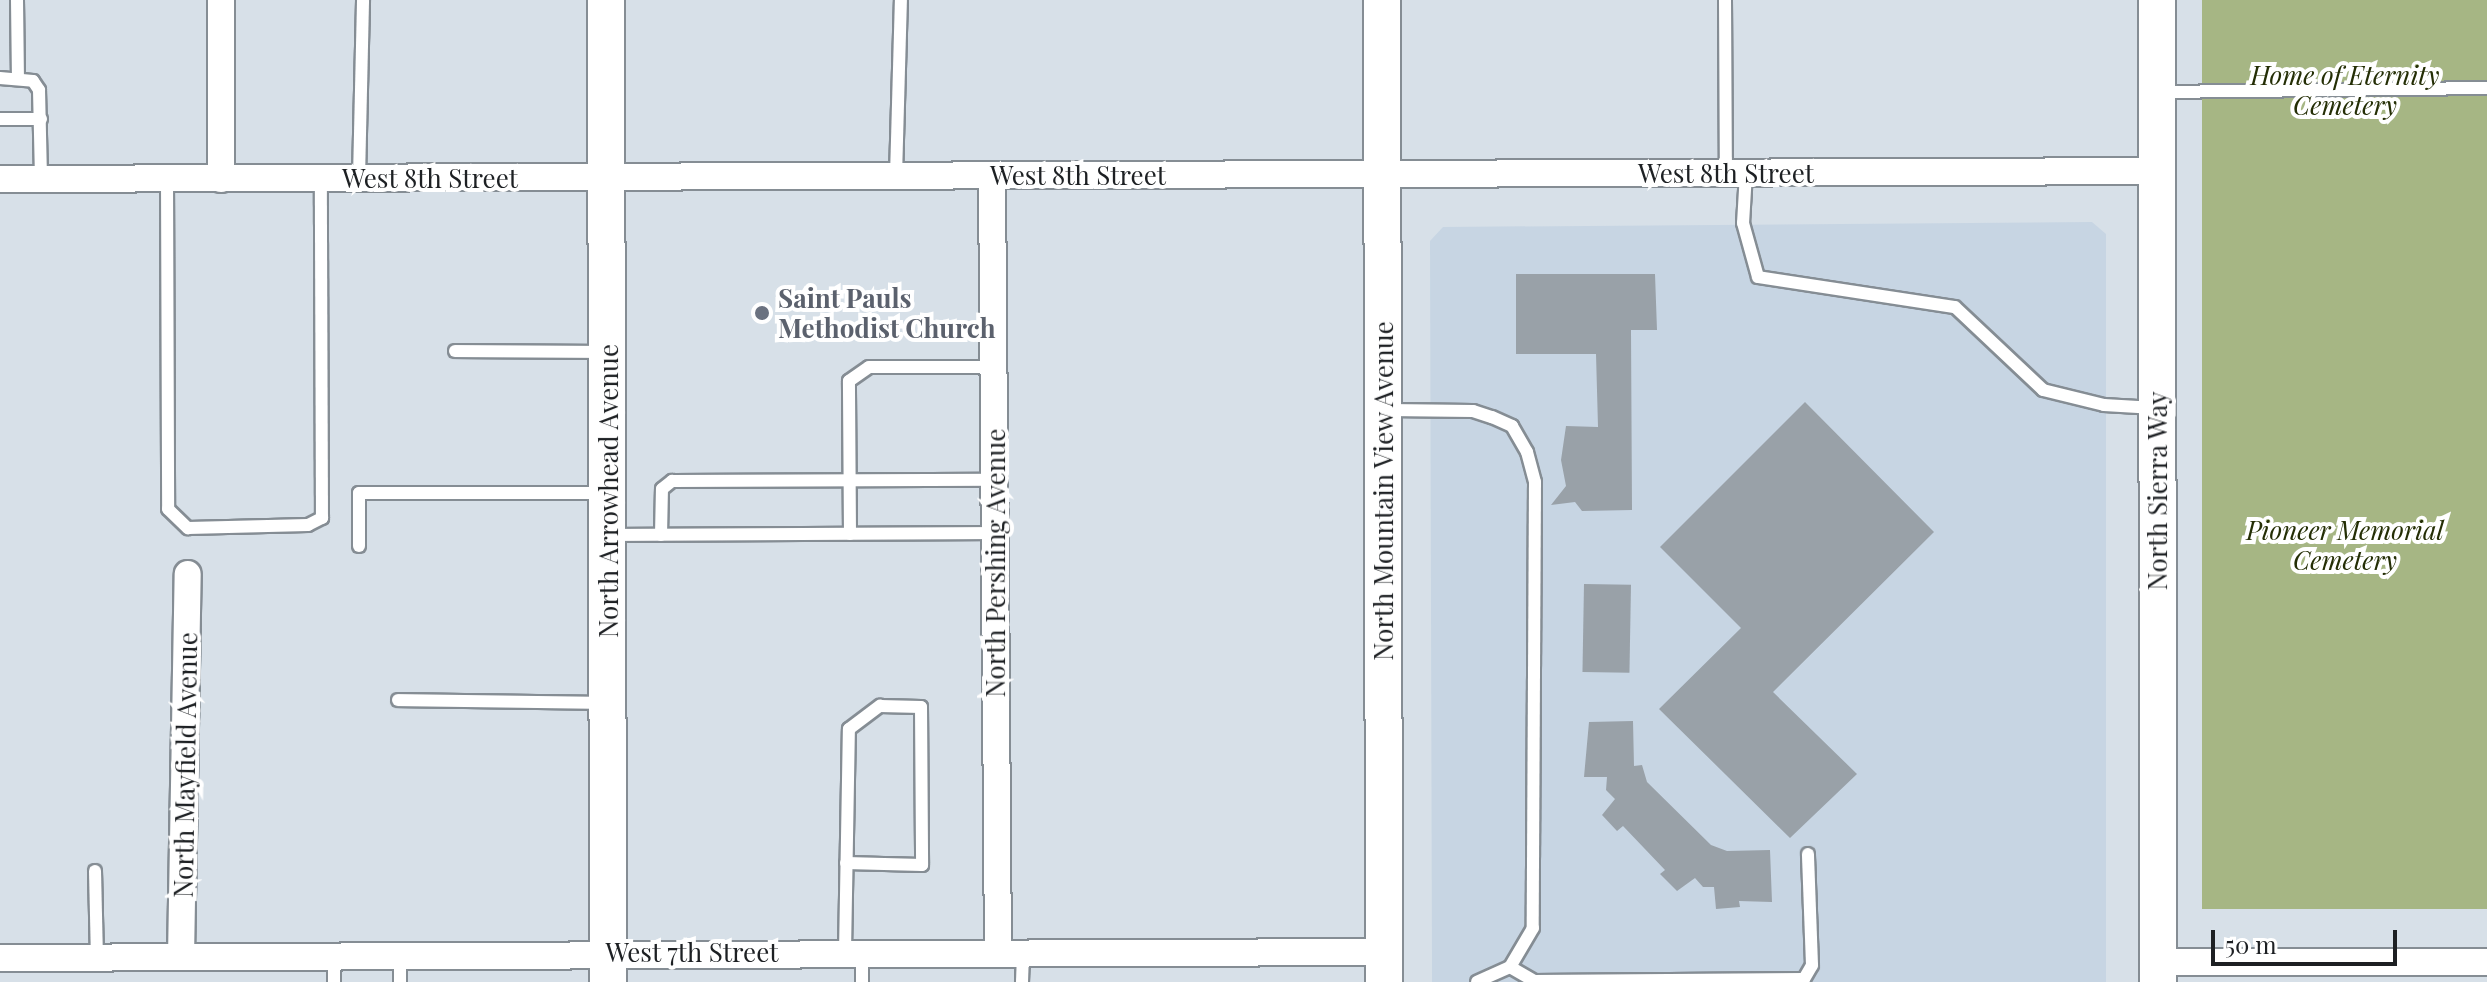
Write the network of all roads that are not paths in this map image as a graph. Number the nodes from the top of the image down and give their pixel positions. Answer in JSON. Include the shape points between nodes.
{"nodes":[{"id":1,"x":17,"y":0,"type":"edge"},
{"id":2,"x":221,"y":0,"type":"edge"},
{"id":3,"x":363,"y":0,"type":"edge"},
{"id":4,"x":606,"y":0,"type":"edge"},
{"id":5,"x":901,"y":0,"type":"edge"},
{"id":6,"x":1382,"y":0,"type":"edge"},
{"id":7,"x":1725,"y":0,"type":"edge"},
{"id":8,"x":2157,"y":0,"type":"edge"},
{"id":9,"x":0,"y":78,"type":"edge"},
{"id":10,"x":18,"y":78,"type":"junction"},
{"id":11,"x":2487,"y":88,"type":"edge"},
{"id":12,"x":2157,"y":92,"type":"junction"},
{"id":13,"x":0,"y":119,"type":"edge"},
{"id":14,"x":41,"y":119,"type":"junction"},
{"id":15,"x":2157,"y":171,"type":"junction"},
{"id":16,"x":1736,"y":173,"type":"junction"},
{"id":17,"x":1382,"y":174,"type":"junction"},
{"id":18,"x":896,"y":176,"type":"junction"},
{"id":19,"x":992,"y":176,"type":"junction"},
{"id":20,"x":608,"y":177,"type":"junction"},
{"id":21,"x":321,"y":178,"type":"junction"},
{"id":22,"x":359,"y":178,"type":"junction"},
{"id":23,"x":0,"y":179,"type":"edge"},
{"id":24,"x":41,"y":179,"type":"junction"},
{"id":25,"x":167,"y":179,"type":"junction"},
{"id":26,"x":221,"y":179,"type":"junction"},
{"id":27,"x":455,"y":351,"type":"dead end"},
{"id":28,"x":608,"y":352,"type":"junction"},
{"id":29,"x":993,"y":367,"type":"junction"},
{"id":30,"x":2157,"y":408,"type":"junction"},
{"id":31,"x":1383,"y":410,"type":"junction"},
{"id":32,"x":850,"y":480,"type":"junction"},
{"id":33,"x":995,"y":480,"type":"junction"},
{"id":34,"x":608,"y":494,"type":"junction"},
{"id":35,"x":995,"y":533,"type":"junction"},
{"id":36,"x":850,"y":534,"type":"junction"},
{"id":37,"x":608,"y":535,"type":"junction"},
{"id":38,"x":661,"y":535,"type":"junction"},
{"id":39,"x":359,"y":546,"type":"dead end"},
{"id":40,"x":188,"y":574,"type":"dead end"},
{"id":41,"x":398,"y":700,"type":"dead end"},
{"id":42,"x":608,"y":703,"type":"junction"},
{"id":43,"x":1808,"y":854,"type":"dead end"},
{"id":44,"x":846,"y":863,"type":"junction"},
{"id":45,"x":95,"y":871,"type":"dead end"},
{"id":46,"x":1011,"y":951,"type":"junction"},
{"id":47,"x":853,"y":952,"type":"junction"},
{"id":48,"x":400,"y":954,"type":"junction"},
{"id":49,"x":334,"y":955,"type":"junction"},
{"id":50,"x":181,"y":957,"type":"junction"},
{"id":51,"x":0,"y":958,"type":"edge"},
{"id":52,"x":97,"y":958,"type":"junction"},
{"id":53,"x":2487,"y":962,"type":"edge"},
{"id":54,"x":608,"y":967,"type":"edge"},
{"id":55,"x":1384,"y":967,"type":"edge"},
{"id":56,"x":1510,"y":967,"type":"junction"},
{"id":57,"x":2158,"y":972,"type":"edge"},
{"id":58,"x":334,"y":982,"type":"edge"},
{"id":59,"x":400,"y":982,"type":"edge"},
{"id":60,"x":862,"y":982,"type":"edge"},
{"id":61,"x":1022,"y":982,"type":"edge"},
{"id":62,"x":1477,"y":982,"type":"edge"}],
"edges":[{"from":1,"to":10,"type":"lane"},
{"from":2,"to":26,"type":"street"},
{"from":3,"to":22,"type":"lane"},
{"from":4,"to":20,"type":"street","name":"North Arrowhead Avenue"},
{"from":5,"to":18,"type":"lane"},
{"from":6,"to":17,"type":"street","name":"North Mountain View Avenue"},
{"from":7,"to":16,"type":"lane"},
{"from":8,"to":12,"type":"street","name":"North Sierra Way"},
{"from":9,"to":10,"type":"lane"},
{"from":10,"to":14,"type":"lane","via":[[33,81],[39,90]]},
{"from":11,"to":12,"type":"lane"},
{"from":12,"to":15,"type":"street","name":"North Sierra Way"},
{"from":13,"to":14,"type":"lane"},
{"from":14,"to":24,"type":"lane"},
{"from":15,"to":16,"type":"street","name":"West 8th Street"},
{"from":15,"to":30,"type":"street","name":"North Sierra Way"},
{"from":16,"to":17,"type":"street","name":"West 8th Street"},
{"from":16,"to":30,"type":"lane","via":[[1758,277],[1955,307],[2043,390],[2104,405]]},
{"from":17,"to":19,"type":"street","name":"West 8th Street"},
{"from":17,"to":31,"type":"street","name":"North Mountain View Avenue"},
{"from":18,"to":19,"type":"street","name":"West 8th Street"},
{"from":18,"to":20,"type":"street","name":"West 8th Street"},
{"from":19,"to":29,"type":"street","name":"North Pershing Avenue"},
{"from":20,"to":22,"type":"street","name":"West 8th Street"},
{"from":20,"to":28,"type":"street","name":"North Arrowhead Avenue"},
{"from":21,"to":22,"type":"street","name":"West 8th Street"},
{"from":21,"to":25,"type":"lane","via":[[322,518],[308,525],[188,528],[168,509]]},
{"from":21,"to":26,"type":"street","name":"West 8th Street"},
{"from":23,"to":24,"type":"street","name":"West 8th Street"},
{"from":24,"to":25,"type":"street","name":"West 8th Street"},
{"from":25,"to":26,"type":"street","name":"West 8th Street"},
{"from":27,"to":28,"type":"lane"},
{"from":28,"to":34,"type":"street","name":"North Arrowhead Avenue"},
{"from":29,"to":32,"type":"lane","via":[[869,367],[849,381]]},
{"from":29,"to":33,"type":"street","name":"North Pershing Avenue"},
{"from":30,"to":57,"type":"street","name":"North Sierra Way"},
{"from":31,"to":55,"type":"street","name":"North Mountain View Avenue"},
{"from":31,"to":56,"type":"lane","via":[[1473,411],[1512,426],[1535,482],[1533,928]]},
{"from":32,"to":33,"type":"lane"},
{"from":32,"to":36,"type":"lane"},
{"from":32,"to":38,"type":"lane","via":[[672,481],[662,489]]},
{"from":33,"to":35,"type":"street","name":"North Pershing Avenue"},
{"from":34,"to":37,"type":"street","name":"North Arrowhead Avenue"},
{"from":34,"to":39,"type":"lane","via":[[359,493]]},
{"from":35,"to":36,"type":"lane"},
{"from":35,"to":46,"type":"street","name":"North Pershing Avenue"},
{"from":36,"to":38,"type":"lane"},
{"from":37,"to":38,"type":"lane"},
{"from":37,"to":42,"type":"street","name":"North Arrowhead Avenue"},
{"from":40,"to":50,"type":"street","name":"North Mayfield Avenue"},
{"from":41,"to":42,"type":"lane"},
{"from":42,"to":54,"type":"street","name":"North Arrowhead Avenue"},
{"from":43,"to":56,"type":"lane","via":[[1812,965],[1804,979],[1534,981]]},
{"from":44,"to":44,"type":"lane","via":[[849,729],[880,706],[921,707],[922,865]]},
{"from":44,"to":47,"type":"lane"},
{"from":45,"to":52,"type":"lane"},
{"from":46,"to":47,"type":"street","name":"West 7th Street"},
{"from":46,"to":55,"type":"street","name":"West 7th Street"},
{"from":46,"to":61,"type":"lane"},
{"from":47,"to":54,"type":"street","name":"West 7th Street"},
{"from":47,"to":60,"type":"lane"},
{"from":48,"to":49,"type":"street","name":"West 7th Street"},
{"from":48,"to":54,"type":"street","name":"West 7th Street"},
{"from":48,"to":59,"type":"lane"},
{"from":49,"to":50,"type":"street","name":"West 7th Street"},
{"from":49,"to":58,"type":"lane"},
{"from":50,"to":52,"type":"street","name":"West 7th Street"},
{"from":51,"to":52,"type":"street","name":"West 7th Street"},
{"from":53,"to":57,"type":"street"},
{"from":56,"to":62,"type":"lane"}]}
